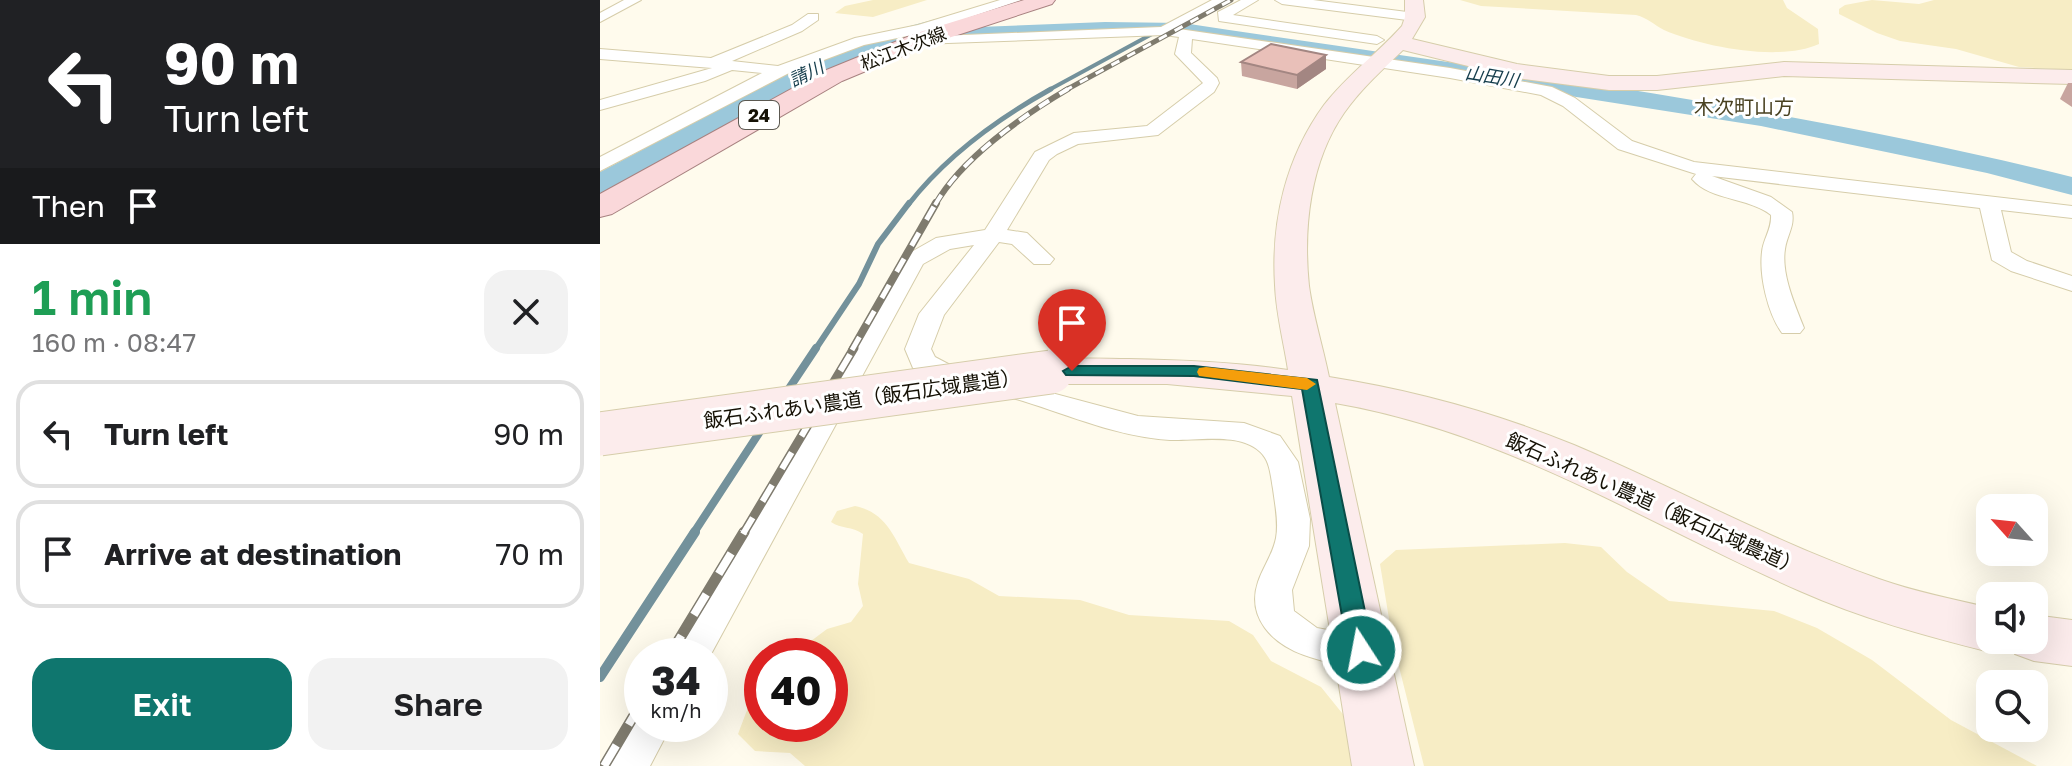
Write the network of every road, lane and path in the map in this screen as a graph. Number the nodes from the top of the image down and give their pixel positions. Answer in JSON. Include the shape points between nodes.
{"nodes":[{"id":1,"x":634,"y":0,"type":"edge"},
{"id":2,"x":1014,"y":0,"type":"edge"},
{"id":3,"x":1045,"y":0,"type":"edge"},
{"id":4,"x":1222,"y":0,"type":"edge"},
{"id":5,"x":1251,"y":0,"type":"edge"},
{"id":6,"x":1282,"y":0,"type":"edge"},
{"id":7,"x":1382,"y":0,"type":"edge"},
{"id":8,"x":1414,"y":8,"type":"edge"},
{"id":9,"x":1367,"y":11,"type":"junction"},
{"id":10,"x":813,"y":17,"type":"dead end"},
{"id":11,"x":600,"y":18,"type":"edge"},
{"id":12,"x":1173,"y":30,"type":"junction"},
{"id":13,"x":1334,"y":33,"type":"junction"},
{"id":14,"x":928,"y":37,"type":"junction"},
{"id":15,"x":1384,"y":52,"type":"junction"},
{"id":16,"x":600,"y":54,"type":"edge"},
{"id":17,"x":712,"y":64,"type":"junction"},
{"id":18,"x":730,"y":66,"type":"junction"},
{"id":19,"x":782,"y":71,"type":"junction"},
{"id":20,"x":822,"y":75,"type":"junction"},
{"id":21,"x":2072,"y":77,"type":"edge"},
{"id":22,"x":600,"y":105,"type":"edge"},
{"id":23,"x":600,"y":165,"type":"edge"},
{"id":24,"x":1691,"y":168,"type":"junction"},
{"id":25,"x":1989,"y":202,"type":"junction"},
{"id":26,"x":600,"y":207,"type":"edge"},
{"id":27,"x":2072,"y":212,"type":"edge"},
{"id":28,"x":993,"y":235,"type":"junction"},
{"id":29,"x":1042,"y":259,"type":"dead end"},
{"id":30,"x":2072,"y":284,"type":"edge"},
{"id":31,"x":1791,"y":328,"type":"dead end"},
{"id":32,"x":1310,"y":384,"type":"junction"},
{"id":33,"x":600,"y":434,"type":"edge"},
{"id":34,"x":1976,"y":626,"type":"edge"},
{"id":35,"x":700,"y":638,"type":"edge"},
{"id":36,"x":2048,"y":640,"type":"edge"},
{"id":37,"x":2072,"y":643,"type":"edge"},
{"id":38,"x":1361,"y":650,"type":"junction"},
{"id":39,"x":641,"y":742,"type":"edge"},
{"id":40,"x":627,"y":766,"type":"edge"},
{"id":41,"x":1383,"y":766,"type":"edge"}],
"edges":[{"from":1,"to":11,"type":"street"},
{"from":2,"to":19,"type":"street","via":[[921,29],[860,41]]},
{"from":3,"to":14,"type":"main road","name":"松江木次線","number":"24"},
{"from":4,"to":12,"type":"street"},
{"from":5,"to":13,"type":"street","via":[[1223,15]]},
{"from":6,"to":9,"type":"street"},
{"from":7,"to":9,"type":"street"},
{"from":8,"to":9,"type":"street"},
{"from":8,"to":15,"type":"street","via":[[1411,28]]},
{"from":9,"to":13,"type":"street"},
{"from":10,"to":17,"type":"street"},
{"from":12,"to":14,"type":"street"},
{"from":12,"to":15,"type":"street"},
{"from":12,"to":28,"type":"street","via":[[1183,42],[1183,54],[1211,86],[1152,131],[1074,139],[1050,150]]},
{"from":13,"to":15,"type":"street"},
{"from":14,"to":20,"type":"main road","name":"松江木次線","number":"24"},
{"from":15,"to":21,"type":"street","via":[[1613,83],[1784,69]]},
{"from":15,"to":24,"type":"street","via":[[1546,91],[1625,145]]},
{"from":15,"to":32,"type":"street","via":[[1330,114],[1298,181],[1292,286]]},
{"from":16,"to":17,"type":"street"},
{"from":17,"to":18,"type":"street"},
{"from":18,"to":19,"type":"street"},
{"from":18,"to":22,"type":"street"},
{"from":19,"to":20,"type":"street"},
{"from":19,"to":23,"type":"street"},
{"from":20,"to":26,"type":"main road","name":"松江木次線","number":"24"},
{"from":24,"to":25,"type":"street"},
{"from":24,"to":31,"type":"street","via":[[1710,185],[1769,203],[1781,212],[1783,222],[1773,250]]},
{"from":25,"to":27,"type":"street"},
{"from":25,"to":30,"type":"street","via":[[2000,255]]},
{"from":28,"to":29,"type":"street","via":[[1019,238]]},
{"from":28,"to":35,"type":"street","via":[[944,243],[914,260]]},
{"from":28,"to":38,"type":"street","via":[[932,314],[918,349],[923,362],[947,374],[1136,425],[1238,432],[1269,443],[1285,468],[1293,516],[1290,552],[1274,590],[1277,617],[1285,628],[1314,644]]},
{"from":32,"to":33,"type":"street","name":"飯石ふれあい農道（飯石広域農道）","bridge":true,"via":[[1194,371],[1051,372]]},
{"from":32,"to":34,"type":"street","name":"飯石ふれあい農道（飯石広域農道）","via":[[1511,437],[1832,582]]},
{"from":32,"to":38,"type":"street"},
{"from":36,"to":37,"type":"street"},
{"from":38,"to":41,"type":"street"},
{"from":39,"to":40,"type":"street"}]}
